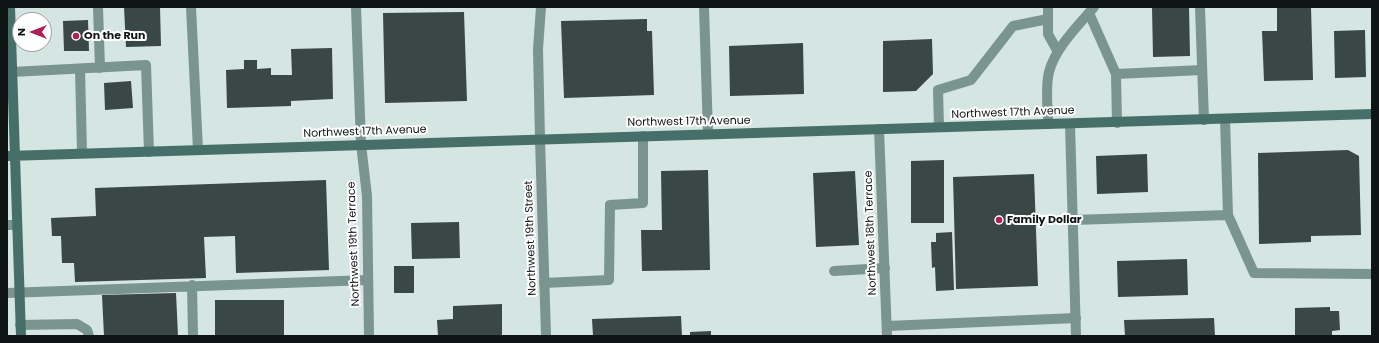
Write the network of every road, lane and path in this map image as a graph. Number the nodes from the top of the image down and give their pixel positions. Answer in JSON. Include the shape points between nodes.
{"nodes":[{"id":1,"x":10,"y":7,"type":"edge"},
{"id":2,"x":98,"y":7,"type":"edge"},
{"id":3,"x":191,"y":7,"type":"edge"},
{"id":4,"x":356,"y":7,"type":"edge"},
{"id":5,"x":541,"y":7,"type":"edge"},
{"id":6,"x":704,"y":7,"type":"edge"},
{"id":7,"x":1048,"y":7,"type":"edge"},
{"id":8,"x":1200,"y":7,"type":"edge"},
{"id":9,"x":1092,"y":10,"type":"edge"},
{"id":10,"x":1048,"y":19,"type":"junction"},
{"id":11,"x":1058,"y":52,"type":"junction"},
{"id":12,"x":80,"y":68,"type":"junction"},
{"id":13,"x":100,"y":68,"type":"junction"},
{"id":14,"x":1202,"y":70,"type":"junction"},
{"id":15,"x":12,"y":72,"type":"junction"},
{"id":16,"x":1116,"y":74,"type":"junction"},
{"id":17,"x":1372,"y":114,"type":"edge"},
{"id":18,"x":1225,"y":119,"type":"junction"},
{"id":19,"x":1204,"y":120,"type":"junction"},
{"id":20,"x":1117,"y":123,"type":"junction"},
{"id":21,"x":1048,"y":124,"type":"junction"},
{"id":22,"x":1070,"y":124,"type":"junction"},
{"id":23,"x":939,"y":127,"type":"junction"},
{"id":24,"x":879,"y":129,"type":"junction"},
{"id":25,"x":708,"y":134,"type":"junction"},
{"id":26,"x":643,"y":136,"type":"junction"},
{"id":27,"x":540,"y":139,"type":"junction"},
{"id":28,"x":361,"y":144,"type":"junction"},
{"id":29,"x":198,"y":150,"type":"junction"},
{"id":30,"x":150,"y":152,"type":"junction"},
{"id":31,"x":82,"y":153,"type":"junction"},
{"id":32,"x":11,"y":156,"type":"edge"},
{"id":33,"x":1228,"y":215,"type":"junction"},
{"id":34,"x":1073,"y":220,"type":"junction"},
{"id":35,"x":12,"y":225,"type":"edge"},
{"id":36,"x":884,"y":268,"type":"junction"},
{"id":37,"x":834,"y":271,"type":"dead end"},
{"id":38,"x":1372,"y":274,"type":"edge"},
{"id":39,"x":368,"y":280,"type":"junction"},
{"id":40,"x":544,"y":283,"type":"junction"},
{"id":41,"x":192,"y":285,"type":"junction"},
{"id":42,"x":19,"y":292,"type":"junction"},
{"id":43,"x":7,"y":293,"type":"edge"},
{"id":44,"x":1076,"y":318,"type":"junction"},
{"id":45,"x":20,"y":325,"type":"junction"},
{"id":46,"x":887,"y":331,"type":"edge"},
{"id":47,"x":21,"y":336,"type":"edge"},
{"id":48,"x":89,"y":336,"type":"edge"},
{"id":49,"x":193,"y":336,"type":"edge"},
{"id":50,"x":369,"y":336,"type":"edge"},
{"id":51,"x":546,"y":336,"type":"edge"},
{"id":52,"x":1076,"y":336,"type":"edge"}],
"edges":[{"from":1,"to":15,"type":"main road"},
{"from":2,"to":13,"type":"street"},
{"from":3,"to":29,"type":"street"},
{"from":4,"to":28,"type":"street","name":"Northwest 19th Terrace"},
{"from":5,"to":27,"type":"street","name":"Northwest 19th Street","via":[[538,49]]},
{"from":6,"to":25,"type":"street"},
{"from":7,"to":10,"type":"street"},
{"from":8,"to":14,"type":"street"},
{"from":9,"to":11,"type":"street"},
{"from":9,"to":16,"type":"street"},
{"from":10,"to":11,"type":"street","via":[[1048,34]]},
{"from":10,"to":23,"type":"street","via":[[1014,26],[971,80],[938,90]]},
{"from":11,"to":21,"type":"street","via":[[1049,73]]},
{"from":12,"to":13,"type":"street"},
{"from":12,"to":15,"type":"street"},
{"from":12,"to":31,"type":"street"},
{"from":13,"to":30,"type":"street","via":[[146,65]]},
{"from":14,"to":16,"type":"street"},
{"from":14,"to":19,"type":"street"},
{"from":15,"to":32,"type":"main road"},
{"from":16,"to":20,"type":"street"},
{"from":17,"to":18,"type":"main road","name":"Northwest 17th Avenue"},
{"from":18,"to":19,"type":"main road","name":"Northwest 17th Avenue"},
{"from":18,"to":33,"type":"street"},
{"from":19,"to":20,"type":"main road","name":"Northwest 17th Avenue"},
{"from":20,"to":22,"type":"main road","name":"Northwest 17th Avenue"},
{"from":21,"to":22,"type":"main road","name":"Northwest 17th Avenue"},
{"from":21,"to":23,"type":"main road","name":"Northwest 17th Avenue"},
{"from":22,"to":34,"type":"street"},
{"from":23,"to":24,"type":"main road","name":"Northwest 17th Avenue"},
{"from":24,"to":25,"type":"main road","name":"Northwest 17th Avenue"},
{"from":24,"to":36,"type":"street","name":"Northwest 18th Terrace"},
{"from":25,"to":26,"type":"main road","name":"Northwest 17th Avenue"},
{"from":26,"to":27,"type":"main road","name":"Northwest 17th Avenue"},
{"from":26,"to":40,"type":"street","via":[[643,203],[610,205],[609,280]]},
{"from":27,"to":28,"type":"main road","name":"Northwest 17th Avenue"},
{"from":27,"to":40,"type":"street","name":"Northwest 19th Street"},
{"from":28,"to":29,"type":"main road","name":"Northwest 17th Avenue"},
{"from":28,"to":39,"type":"street","name":"Northwest 19th Terrace","via":[[367,196]]},
{"from":29,"to":30,"type":"main road","name":"Northwest 17th Avenue"},
{"from":30,"to":31,"type":"main road","name":"Northwest 17th Avenue"},
{"from":31,"to":32,"type":"main road","name":"Northwest 17th Avenue"},
{"from":32,"to":35,"type":"main road"},
{"from":33,"to":34,"type":"street"},
{"from":33,"to":38,"type":"street","via":[[1254,273]]},
{"from":34,"to":44,"type":"street"},
{"from":35,"to":42,"type":"main road"},
{"from":36,"to":37,"type":"street"},
{"from":36,"to":46,"type":"street","name":"Northwest 18th Terrace"},
{"from":39,"to":41,"type":"street"},
{"from":39,"to":50,"type":"street","name":"Northwest 19th Terrace"},
{"from":40,"to":51,"type":"street","name":"Northwest 19th Street"},
{"from":41,"to":42,"type":"street"},
{"from":41,"to":49,"type":"street"},
{"from":42,"to":43,"type":"street"},
{"from":42,"to":45,"type":"main road"},
{"from":44,"to":46,"type":"street"},
{"from":44,"to":52,"type":"street"},
{"from":45,"to":47,"type":"main road"},
{"from":45,"to":48,"type":"street","via":[[77,324],[87,330]]}]}
